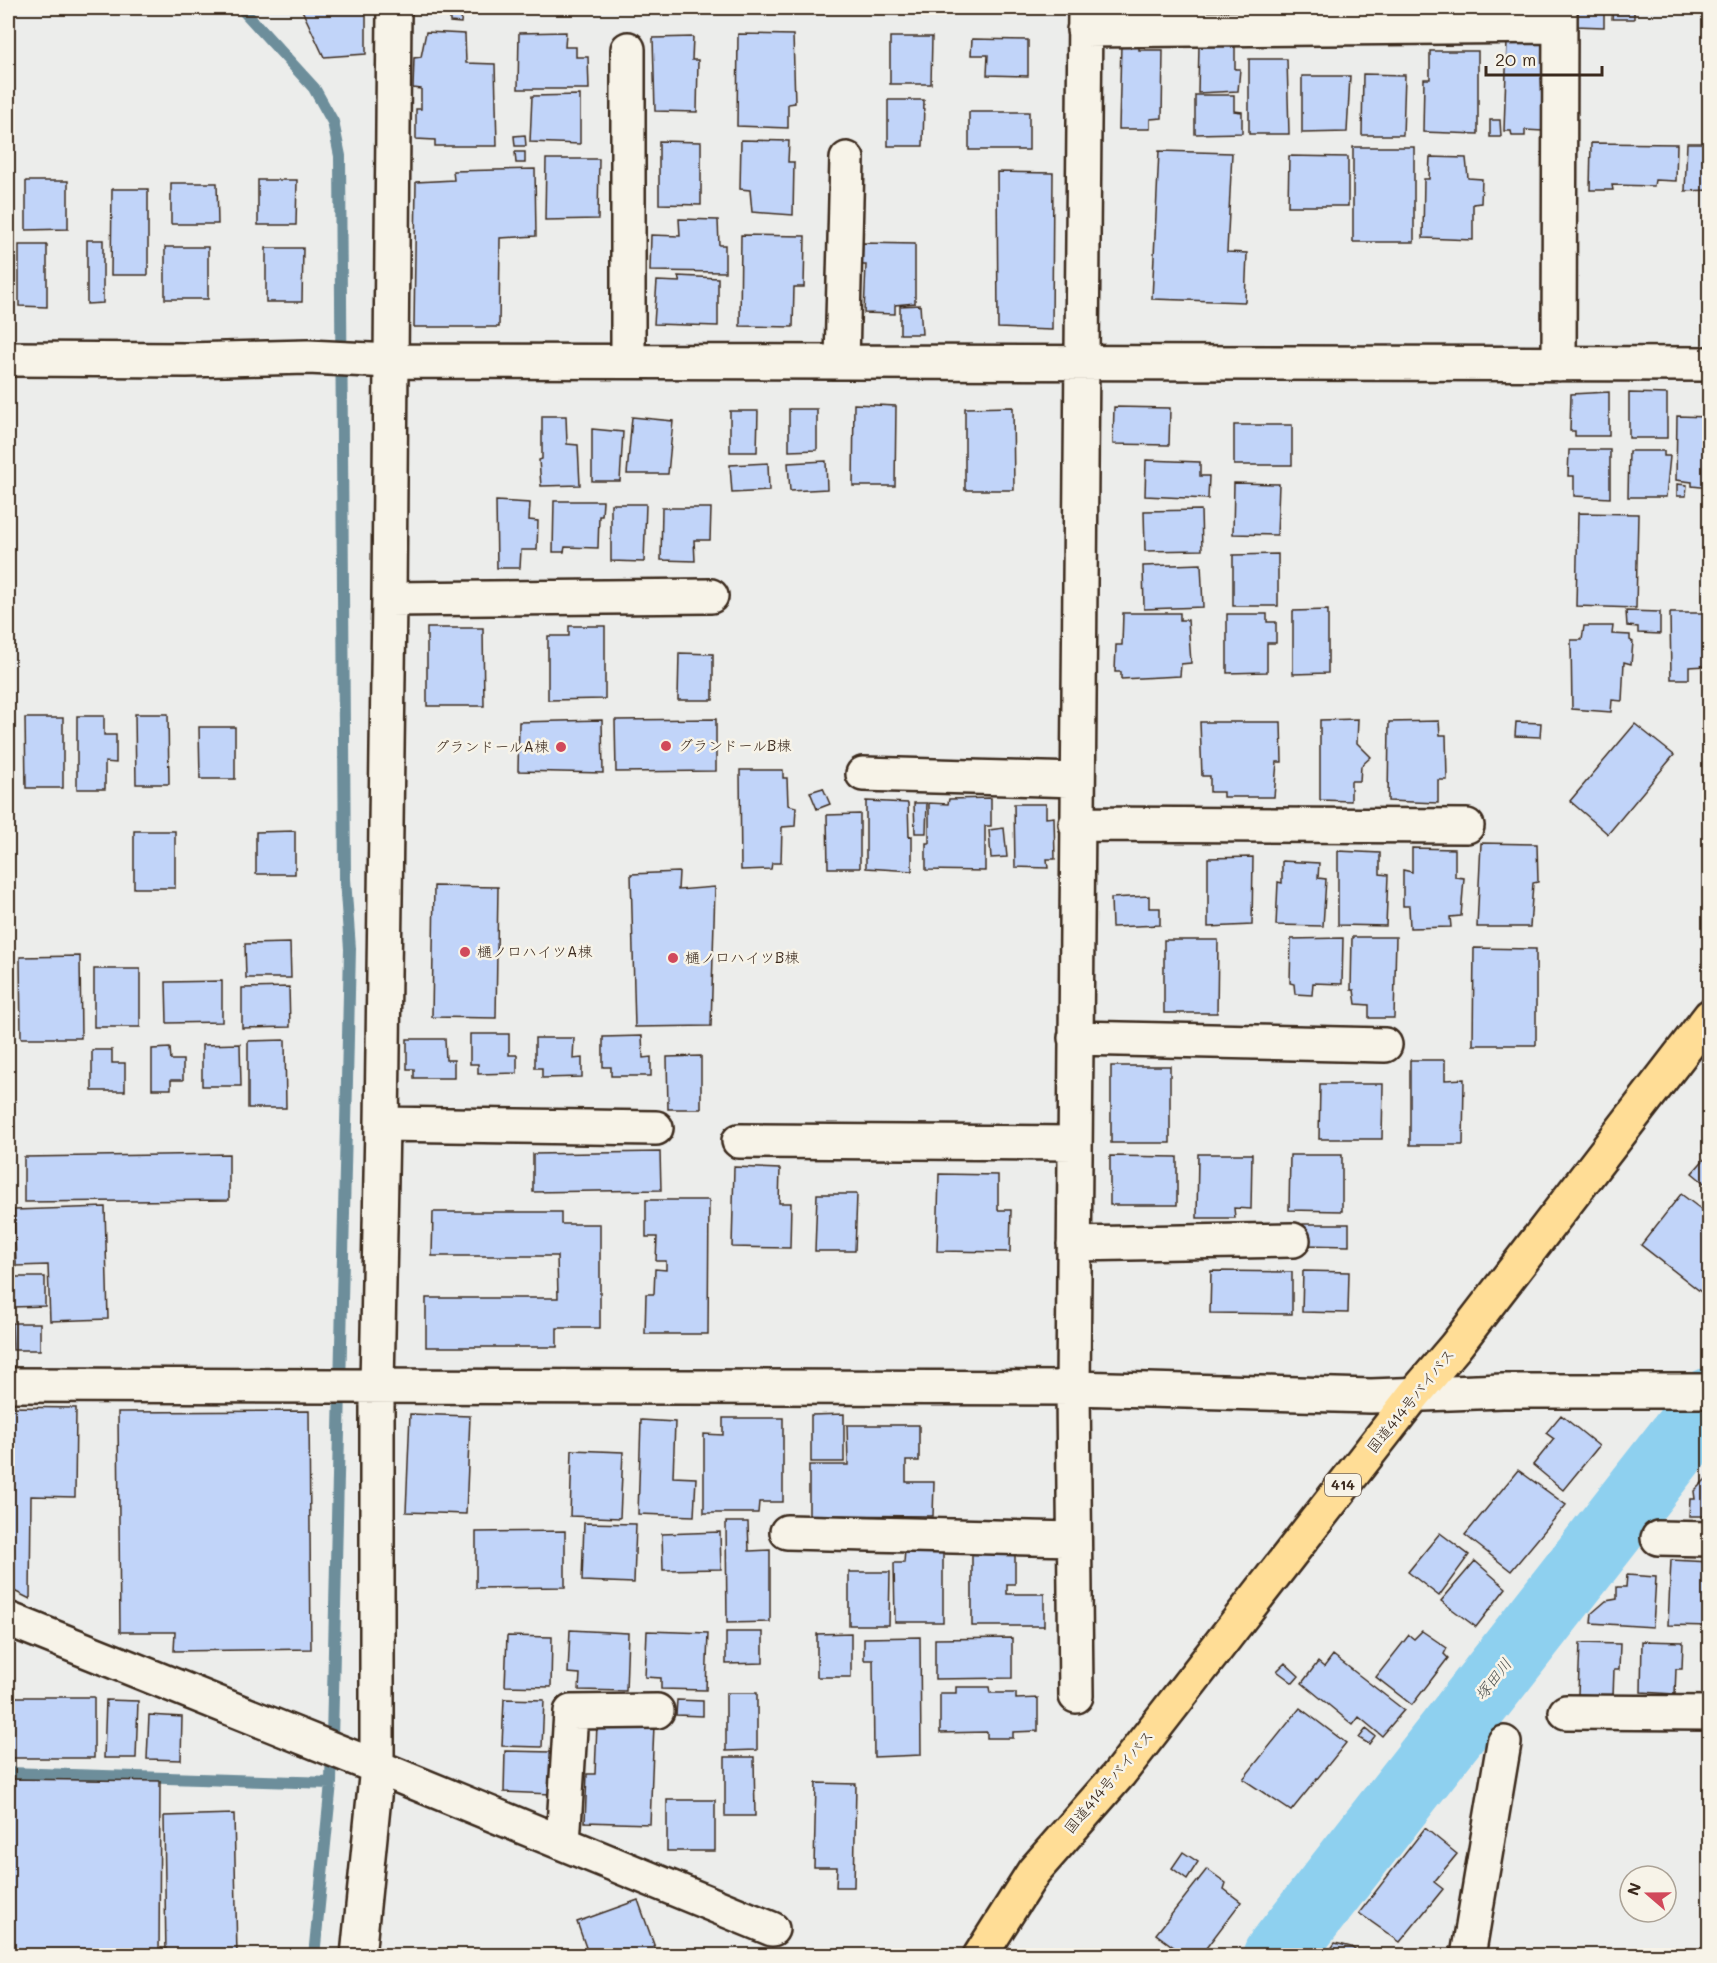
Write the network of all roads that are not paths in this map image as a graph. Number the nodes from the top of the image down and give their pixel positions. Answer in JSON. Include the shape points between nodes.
{"nodes":[{"id":1,"x":394,"y":8,"type":"edge"},
{"id":2,"x":1560,"y":17,"type":"edge"},
{"id":3,"x":1084,"y":19,"type":"edge"},
{"id":4,"x":628,"y":49,"type":"dead end"},
{"id":5,"x":847,"y":159,"type":"dead end"},
{"id":6,"x":8,"y":359,"type":"edge"},
{"id":7,"x":379,"y":360,"type":"junction"},
{"id":8,"x":628,"y":361,"type":"junction"},
{"id":9,"x":842,"y":361,"type":"junction"},
{"id":10,"x":1082,"y":361,"type":"junction"},
{"id":11,"x":1559,"y":364,"type":"junction"},
{"id":12,"x":1710,"y":364,"type":"edge"},
{"id":13,"x":711,"y":596,"type":"dead end"},
{"id":14,"x":389,"y":599,"type":"junction"},
{"id":15,"x":863,"y":774,"type":"dead end"},
{"id":16,"x":1077,"y":780,"type":"junction"},
{"id":17,"x":1076,"y":824,"type":"junction"},
{"id":18,"x":1467,"y":826,"type":"dead end"},
{"id":19,"x":1710,"y":1016,"type":"edge"},
{"id":20,"x":1075,"y":1038,"type":"junction"},
{"id":21,"x":1385,"y":1045,"type":"dead end"},
{"id":22,"x":382,"y":1124,"type":"junction"},
{"id":23,"x":656,"y":1128,"type":"dead end"},
{"id":24,"x":739,"y":1141,"type":"dead end"},
{"id":25,"x":1074,"y":1143,"type":"junction"},
{"id":26,"x":1293,"y":1240,"type":"dead end"},
{"id":27,"x":1074,"y":1244,"type":"junction"},
{"id":28,"x":8,"y":1385,"type":"edge"},
{"id":29,"x":377,"y":1386,"type":"junction"},
{"id":30,"x":1073,"y":1388,"type":"junction"},
{"id":31,"x":1710,"y":1391,"type":"edge"},
{"id":32,"x":1414,"y":1395,"type":"junction"},
{"id":33,"x":787,"y":1532,"type":"dead end"},
{"id":34,"x":1658,"y":1538,"type":"dead end"},
{"id":35,"x":1074,"y":1539,"type":"junction"},
{"id":36,"x":1710,"y":1539,"type":"edge"},
{"id":37,"x":8,"y":1619,"type":"edge"},
{"id":38,"x":1077,"y":1696,"type":"dead end"},
{"id":39,"x":657,"y":1711,"type":"dead end"},
{"id":40,"x":1566,"y":1712,"type":"dead end"},
{"id":41,"x":1710,"y":1713,"type":"edge"},
{"id":42,"x":1504,"y":1743,"type":"dead end"},
{"id":43,"x":377,"y":1767,"type":"junction"},
{"id":44,"x":563,"y":1843,"type":"junction"},
{"id":45,"x":772,"y":1929,"type":"dead end"},
{"id":46,"x":358,"y":1956,"type":"edge"},
{"id":47,"x":980,"y":1956,"type":"edge"},
{"id":48,"x":1468,"y":1956,"type":"edge"}],
"edges":[{"from":1,"to":7,"type":"street"},
{"from":2,"to":3,"type":"street"},
{"from":2,"to":11,"type":"street"},
{"from":3,"to":10,"type":"street"},
{"from":4,"to":8,"type":"street"},
{"from":5,"to":9,"type":"street"},
{"from":6,"to":7,"type":"street"},
{"from":7,"to":8,"type":"street"},
{"from":7,"to":14,"type":"street"},
{"from":8,"to":9,"type":"street"},
{"from":9,"to":10,"type":"street"},
{"from":10,"to":11,"type":"street"},
{"from":10,"to":16,"type":"street"},
{"from":11,"to":12,"type":"street"},
{"from":13,"to":14,"type":"street"},
{"from":14,"to":22,"type":"street"},
{"from":15,"to":16,"type":"street"},
{"from":16,"to":17,"type":"street"},
{"from":17,"to":18,"type":"street"},
{"from":17,"to":20,"type":"street"},
{"from":19,"to":32,"type":"highway","name":"国道414号バイパス","number":"414"},
{"from":20,"to":21,"type":"street"},
{"from":20,"to":25,"type":"street"},
{"from":22,"to":23,"type":"street"},
{"from":22,"to":29,"type":"street"},
{"from":24,"to":25,"type":"street"},
{"from":25,"to":27,"type":"street"},
{"from":26,"to":27,"type":"street"},
{"from":27,"to":30,"type":"street"},
{"from":28,"to":29,"type":"street"},
{"from":29,"to":30,"type":"street"},
{"from":29,"to":43,"type":"street"},
{"from":30,"to":32,"type":"street"},
{"from":30,"to":35,"type":"street"},
{"from":31,"to":32,"type":"street"},
{"from":32,"to":47,"type":"highway","name":"国道414号バイパス","number":"414","via":[[1119,1774],[1034,1871]]},
{"from":33,"to":35,"type":"street"},
{"from":34,"to":36,"type":"street"},
{"from":35,"to":38,"type":"street"},
{"from":37,"to":43,"type":"street"},
{"from":39,"to":44,"type":"street","via":[[571,1712]]},
{"from":40,"to":41,"type":"street"},
{"from":42,"to":48,"type":"street"},
{"from":43,"to":44,"type":"street"},
{"from":43,"to":46,"type":"street"},
{"from":44,"to":45,"type":"street"}]}
